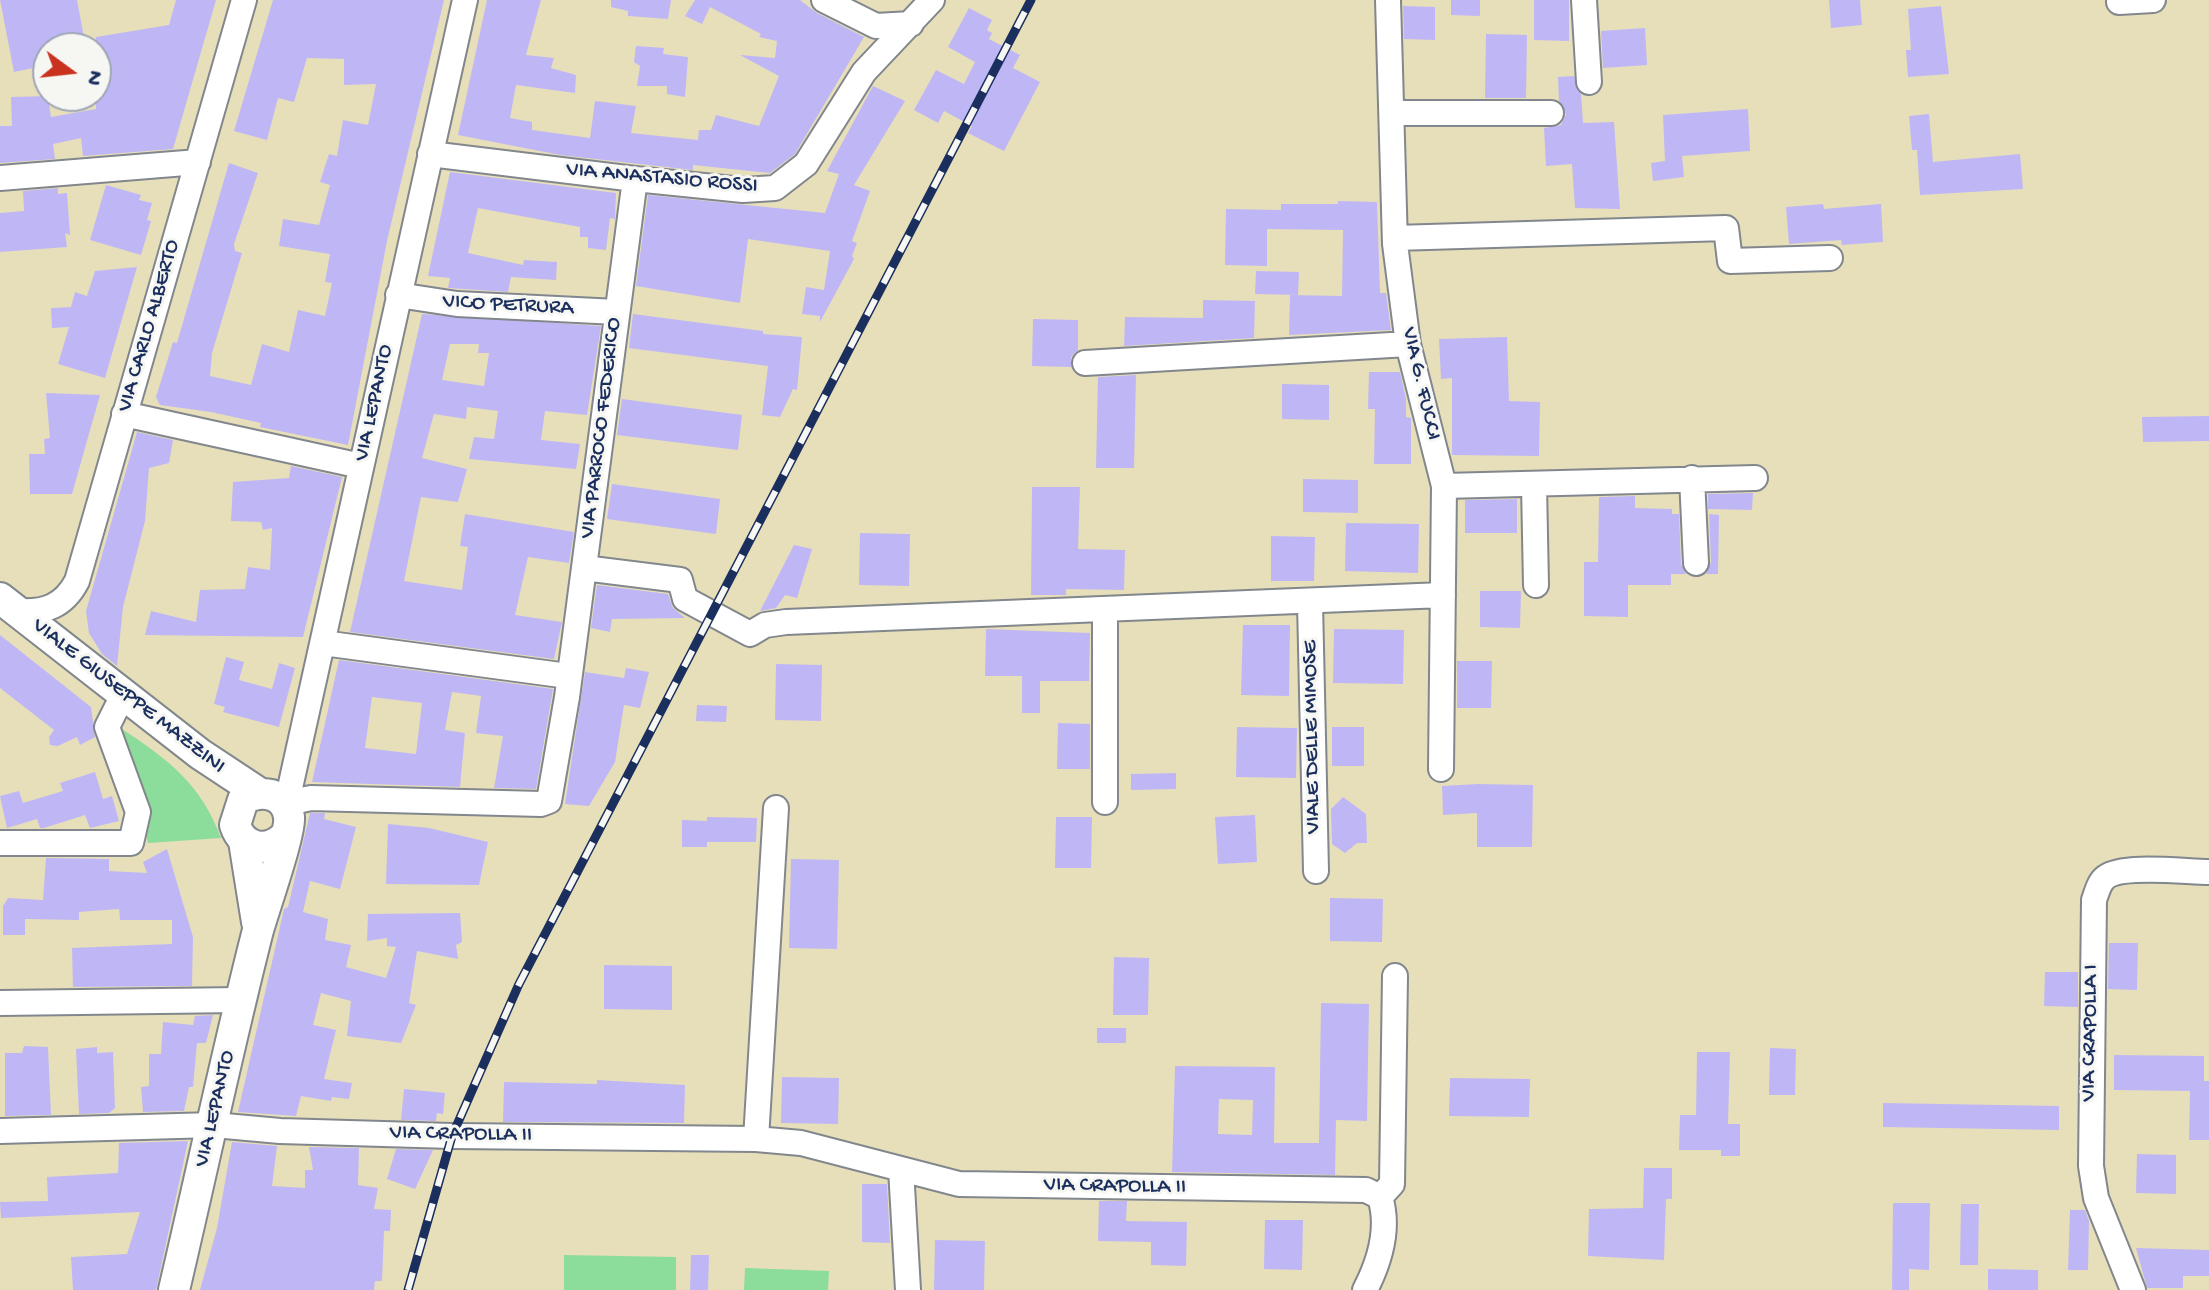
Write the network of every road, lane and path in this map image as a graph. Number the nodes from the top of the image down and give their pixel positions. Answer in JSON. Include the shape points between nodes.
{"nodes":[{"id":1,"x":244,"y":0,"type":"edge"},
{"id":2,"x":465,"y":0,"type":"edge"},
{"id":3,"x":824,"y":0,"type":"edge"},
{"id":4,"x":932,"y":0,"type":"edge"},
{"id":5,"x":1388,"y":0,"type":"edge"},
{"id":6,"x":1584,"y":0,"type":"edge"},
{"id":7,"x":2153,"y":0,"type":"edge"},
{"id":8,"x":2119,"y":2,"type":"dead end"},
{"id":9,"x":911,"y":24,"type":"junction"},
{"id":10,"x":1589,"y":82,"type":"dead end"},
{"id":11,"x":1392,"y":113,"type":"junction"},
{"id":12,"x":1551,"y":113,"type":"dead end"},
{"id":13,"x":430,"y":154,"type":"junction"},
{"id":14,"x":198,"y":162,"type":"junction"},
{"id":15,"x":0,"y":178,"type":"edge"},
{"id":16,"x":635,"y":179,"type":"junction"},
{"id":17,"x":1395,"y":238,"type":"junction"},
{"id":18,"x":1830,"y":258,"type":"dead end"},
{"id":19,"x":398,"y":295,"type":"junction"},
{"id":20,"x":617,"y":312,"type":"junction"},
{"id":21,"x":1408,"y":344,"type":"junction"},
{"id":22,"x":1085,"y":363,"type":"dead end"},
{"id":23,"x":124,"y":414,"type":"junction"},
{"id":24,"x":361,"y":466,"type":"junction"},
{"id":25,"x":1692,"y":478,"type":"junction"},
{"id":26,"x":1755,"y":478,"type":"dead end"},
{"id":27,"x":1534,"y":485,"type":"junction"},
{"id":28,"x":1444,"y":486,"type":"junction"},
{"id":29,"x":1696,"y":563,"type":"dead end"},
{"id":30,"x":584,"y":568,"type":"junction"},
{"id":31,"x":1536,"y":585,"type":"dead end"},
{"id":32,"x":1443,"y":595,"type":"junction"},
{"id":33,"x":1310,"y":603,"type":"junction"},
{"id":34,"x":6,"y":609,"type":"edge"},
{"id":35,"x":1105,"y":611,"type":"junction"},
{"id":36,"x":323,"y":643,"type":"junction"},
{"id":37,"x":568,"y":676,"type":"junction"},
{"id":38,"x":117,"y":707,"type":"junction"},
{"id":39,"x":1441,"y":769,"type":"dead end"},
{"id":40,"x":1105,"y":802,"type":"dead end"},
{"id":41,"x":276,"y":807,"type":"junction"},
{"id":42,"x":776,"y":808,"type":"dead end"},
{"id":43,"x":239,"y":828,"type":"junction"},
{"id":44,"x":0,"y":843,"type":"edge"},
{"id":45,"x":1316,"y":871,"type":"dead end"},
{"id":46,"x":2209,"y":872,"type":"edge"},
{"id":47,"x":258,"y":929,"type":"junction"},
{"id":48,"x":1395,"y":976,"type":"dead end"},
{"id":49,"x":241,"y":1000,"type":"junction"},
{"id":50,"x":0,"y":1003,"type":"edge"},
{"id":51,"x":214,"y":1125,"type":"junction"},
{"id":52,"x":0,"y":1131,"type":"edge"},
{"id":53,"x":756,"y":1139,"type":"junction"},
{"id":54,"x":901,"y":1169,"type":"junction"},
{"id":55,"x":1380,"y":1197,"type":"junction"},
{"id":56,"x":174,"y":1290,"type":"edge"},
{"id":57,"x":908,"y":1290,"type":"edge"},
{"id":58,"x":1365,"y":1290,"type":"edge"},
{"id":59,"x":2133,"y":1290,"type":"edge"}],
"edges":[{"from":1,"to":14,"type":"street","name":"VIA CARLO ALBERTO"},
{"from":2,"to":13,"type":"street","name":"VIA LEPANTO"},
{"from":3,"to":9,"type":"street","via":[[876,26]]},
{"from":4,"to":9,"type":"street","name":"VIA ANASTASIO ROSSI"},
{"from":5,"to":11,"type":"street","name":"VIA G. FUCCI"},
{"from":6,"to":10,"type":"street"},
{"from":7,"to":8,"type":"street"},
{"from":9,"to":16,"type":"street","name":"VIA ANASTASIO ROSSI","via":[[864,72],[806,164],[775,188],[743,190]]},
{"from":11,"to":12,"type":"street"},
{"from":11,"to":17,"type":"street","name":"VIA G. FUCCI"},
{"from":13,"to":16,"type":"street","name":"VIA ANASTASIO ROSSI"},
{"from":13,"to":19,"type":"street","name":"VIA LEPANTO"},
{"from":14,"to":15,"type":"street"},
{"from":14,"to":23,"type":"street","name":"VIA CARLO ALBERTO"},
{"from":16,"to":20,"type":"street","name":"VIA PARROCO FEDERICO"},
{"from":17,"to":18,"type":"street","via":[[1726,228],[1730,261]]},
{"from":17,"to":21,"type":"street","name":"VIA G. FUCCI"},
{"from":19,"to":20,"type":"street","name":"VICO PETRURA","via":[[457,304]]},
{"from":19,"to":24,"type":"street","name":"VIA LEPANTO"},
{"from":20,"to":30,"type":"street","name":"VIA PARROCO FEDERICO"},
{"from":21,"to":22,"type":"street"},
{"from":21,"to":28,"type":"street","name":"VIA G. FUCCI"},
{"from":23,"to":24,"type":"street"},
{"from":23,"to":34,"type":"street","name":"VIA CARLO ALBERTO","via":[[71,592],[53,607],[33,612]]},
{"from":24,"to":36,"type":"street","name":"VIA LEPANTO"},
{"from":25,"to":26,"type":"street"},
{"from":25,"to":27,"type":"street"},
{"from":25,"to":29,"type":"street"},
{"from":27,"to":28,"type":"street"},
{"from":27,"to":31,"type":"street"},
{"from":28,"to":32,"type":"street","name":"VIA G. FUCCI"},
{"from":30,"to":35,"type":"street","via":[[680,580],[685,599],[750,634],[765,625]]},
{"from":30,"to":37,"type":"street","name":"VIA PARROCO FEDERICO"},
{"from":32,"to":33,"type":"street"},
{"from":32,"to":39,"type":"street","name":"VIA G. FUCCI"},
{"from":33,"to":35,"type":"street"},
{"from":33,"to":45,"type":"street","name":"VIALE DELLE MIMOSE"},
{"from":34,"to":38,"type":"main road","name":"VIALE GIUSEPPE MAZZINI"},
{"from":34,"to":41,"type":"main road","name":"VIALE GIUSEPPE MAZZINI"},
{"from":35,"to":40,"type":"street"},
{"from":36,"to":37,"type":"street"},
{"from":36,"to":41,"type":"street","name":"VIA LEPANTO","via":[[298,755]]},
{"from":37,"to":41,"type":"street","name":"VIA PARROCO FEDERICO","via":[[549,801],[311,798]]},
{"from":38,"to":43,"type":"main road","name":"VIALE GIUSEPPE MAZZINI","via":[[202,776]]},
{"from":38,"to":44,"type":"street","via":[[107,727],[138,812],[131,843]]},
{"from":41,"to":43,"type":"main road","via":[[243,800]]},
{"from":41,"to":43,"type":"main road","via":[[270,847],[252,846]]},
{"from":41,"to":47,"type":"main road","name":"VIA LEPANTO"},
{"from":42,"to":53,"type":"street"},
{"from":43,"to":47,"type":"main road","name":"VIA LEPANTO"},
{"from":46,"to":59,"type":"street","name":"VIA CRAPOLLA I","via":[[2124,870],[2108,874],[2094,900],[2091,1166],[2096,1198]]},
{"from":47,"to":49,"type":"main road","name":"VIA LEPANTO"},
{"from":48,"to":55,"type":"street","via":[[1392,1184]]},
{"from":49,"to":50,"type":"street"},
{"from":49,"to":51,"type":"main road","name":"VIA LEPANTO"},
{"from":51,"to":52,"type":"street","name":"VIA CRAPOLLA II"},
{"from":51,"to":53,"type":"street","name":"VIA CRAPOLLA II","via":[[452,1136]]},
{"from":51,"to":56,"type":"main road","name":"VIA LEPANTO"},
{"from":53,"to":54,"type":"street","name":"VIA CRAPOLLA II","via":[[801,1143]]},
{"from":54,"to":55,"type":"street","name":"VIA CRAPOLLA II","via":[[959,1184],[1366,1190]]},
{"from":54,"to":57,"type":"street"},
{"from":55,"to":58,"type":"street","via":[[1381,1250]]}]}
